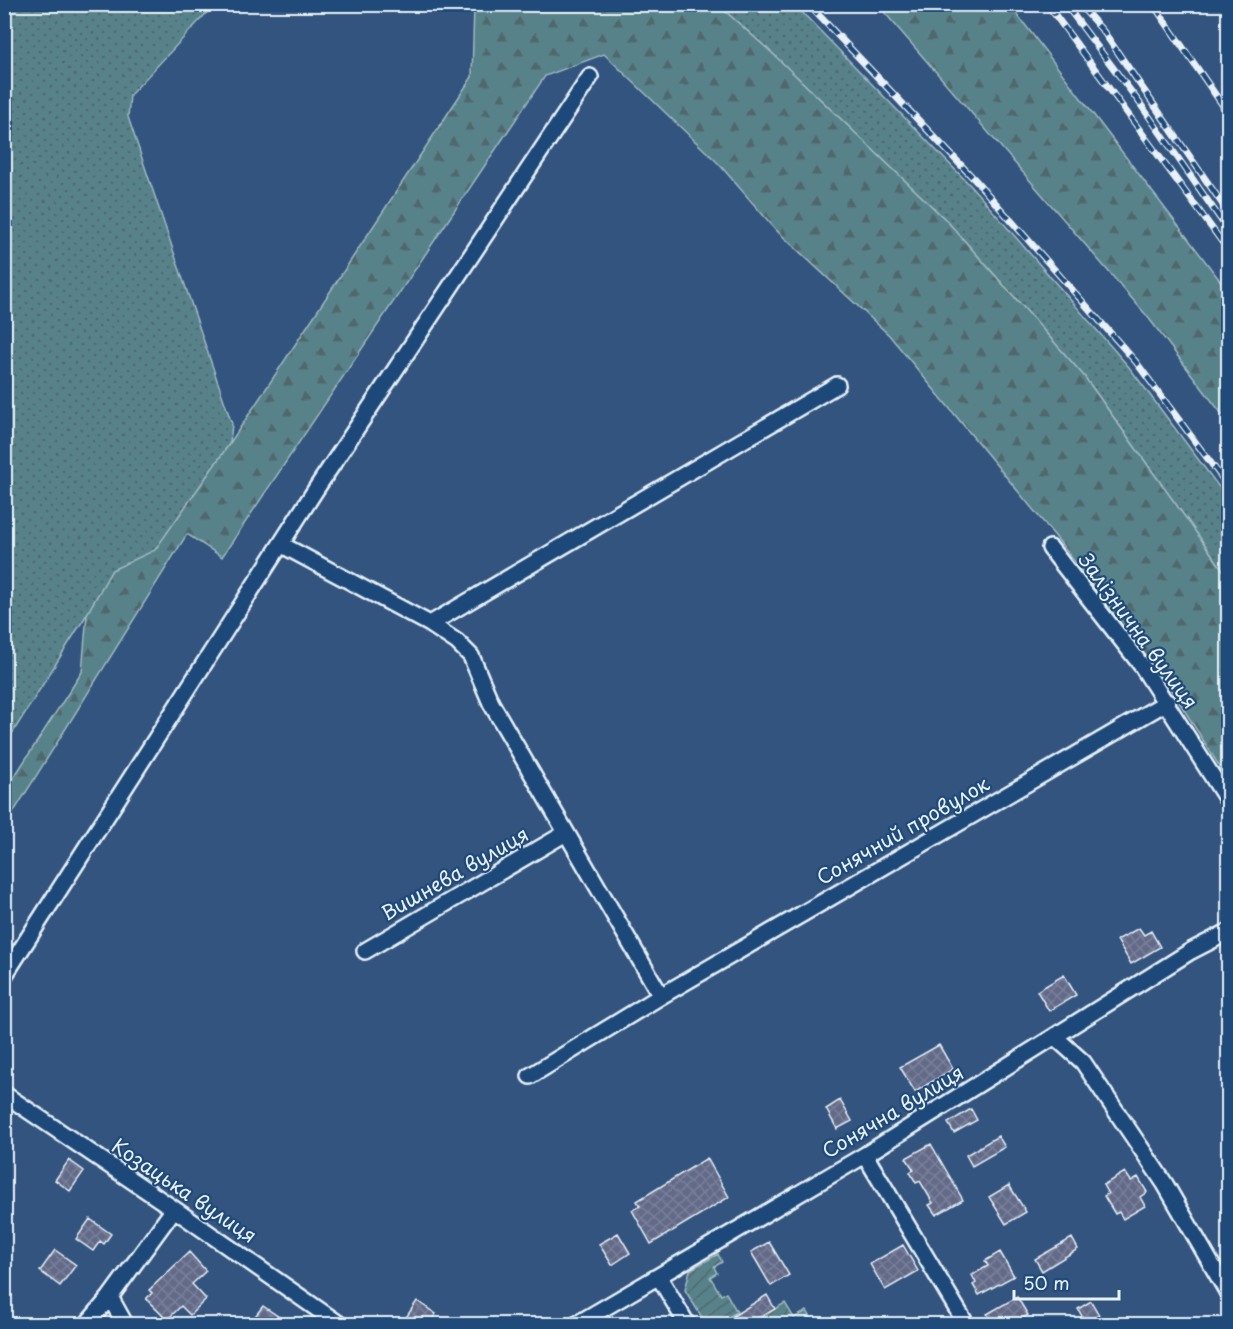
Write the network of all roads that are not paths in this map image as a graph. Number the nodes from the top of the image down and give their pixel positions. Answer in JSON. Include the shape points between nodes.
{"nodes":[{"id":1,"x":590,"y":77,"type":"dead end"},
{"id":2,"x":837,"y":385,"type":"dead end"},
{"id":3,"x":282,"y":545,"type":"junction"},
{"id":4,"x":1050,"y":548,"type":"dead end"},
{"id":5,"x":430,"y":624,"type":"junction"},
{"id":6,"x":1167,"y":702,"type":"junction"},
{"id":7,"x":1228,"y":801,"type":"edge"},
{"id":8,"x":566,"y":833,"type":"junction"},
{"id":9,"x":1228,"y":932,"type":"edge"},
{"id":10,"x":364,"y":951,"type":"dead end"},
{"id":11,"x":4,"y":976,"type":"edge"},
{"id":12,"x":661,"y":996,"type":"junction"},
{"id":13,"x":1055,"y":1037,"type":"junction"},
{"id":14,"x":530,"y":1076,"type":"dead end"},
{"id":15,"x":4,"y":1094,"type":"edge"},
{"id":16,"x":865,"y":1155,"type":"junction"},
{"id":17,"x":174,"y":1209,"type":"junction"},
{"id":18,"x":659,"y":1277,"type":"junction"},
{"id":19,"x":1228,"y":1293,"type":"edge"},
{"id":20,"x":110,"y":1297,"type":"junction"},
{"id":21,"x":87,"y":1324,"type":"edge"},
{"id":22,"x":125,"y":1324,"type":"edge"},
{"id":23,"x":339,"y":1324,"type":"edge"},
{"id":24,"x":577,"y":1324,"type":"edge"},
{"id":25,"x":687,"y":1324,"type":"edge"},
{"id":26,"x":966,"y":1324,"type":"edge"}],
"edges":[{"from":1,"to":3,"type":"street"},
{"from":2,"to":5,"type":"street"},
{"from":3,"to":5,"type":"street"},
{"from":3,"to":11,"type":"street"},
{"from":4,"to":6,"type":"street","name":"Залізнична вулиця"},
{"from":5,"to":8,"type":"street","via":[[471,656],[490,703]]},
{"from":6,"to":7,"type":"street","name":"Залізнична вулиця"},
{"from":6,"to":12,"type":"street","name":"Сонячний провулок"},
{"from":8,"to":10,"type":"street","name":"Вишнева вулиця"},
{"from":8,"to":12,"type":"street"},
{"from":9,"to":13,"type":"street","name":"Сонячна вулиця"},
{"from":12,"to":14,"type":"street","name":"Сонячний провулок"},
{"from":13,"to":16,"type":"street","name":"Сонячна вулиця"},
{"from":13,"to":19,"type":"street","via":[[1083,1062],[1165,1184]]},
{"from":15,"to":17,"type":"street","name":"Козацька вулиця"},
{"from":16,"to":18,"type":"street","name":"Сонячна вулиця"},
{"from":16,"to":26,"type":"street"},
{"from":17,"to":20,"type":"street"},
{"from":17,"to":23,"type":"street","name":"Козацька вулиця"},
{"from":18,"to":24,"type":"street","name":"Сонячна вулиця"},
{"from":18,"to":25,"type":"street"},
{"from":20,"to":21,"type":"street"},
{"from":20,"to":22,"type":"street"}]}
